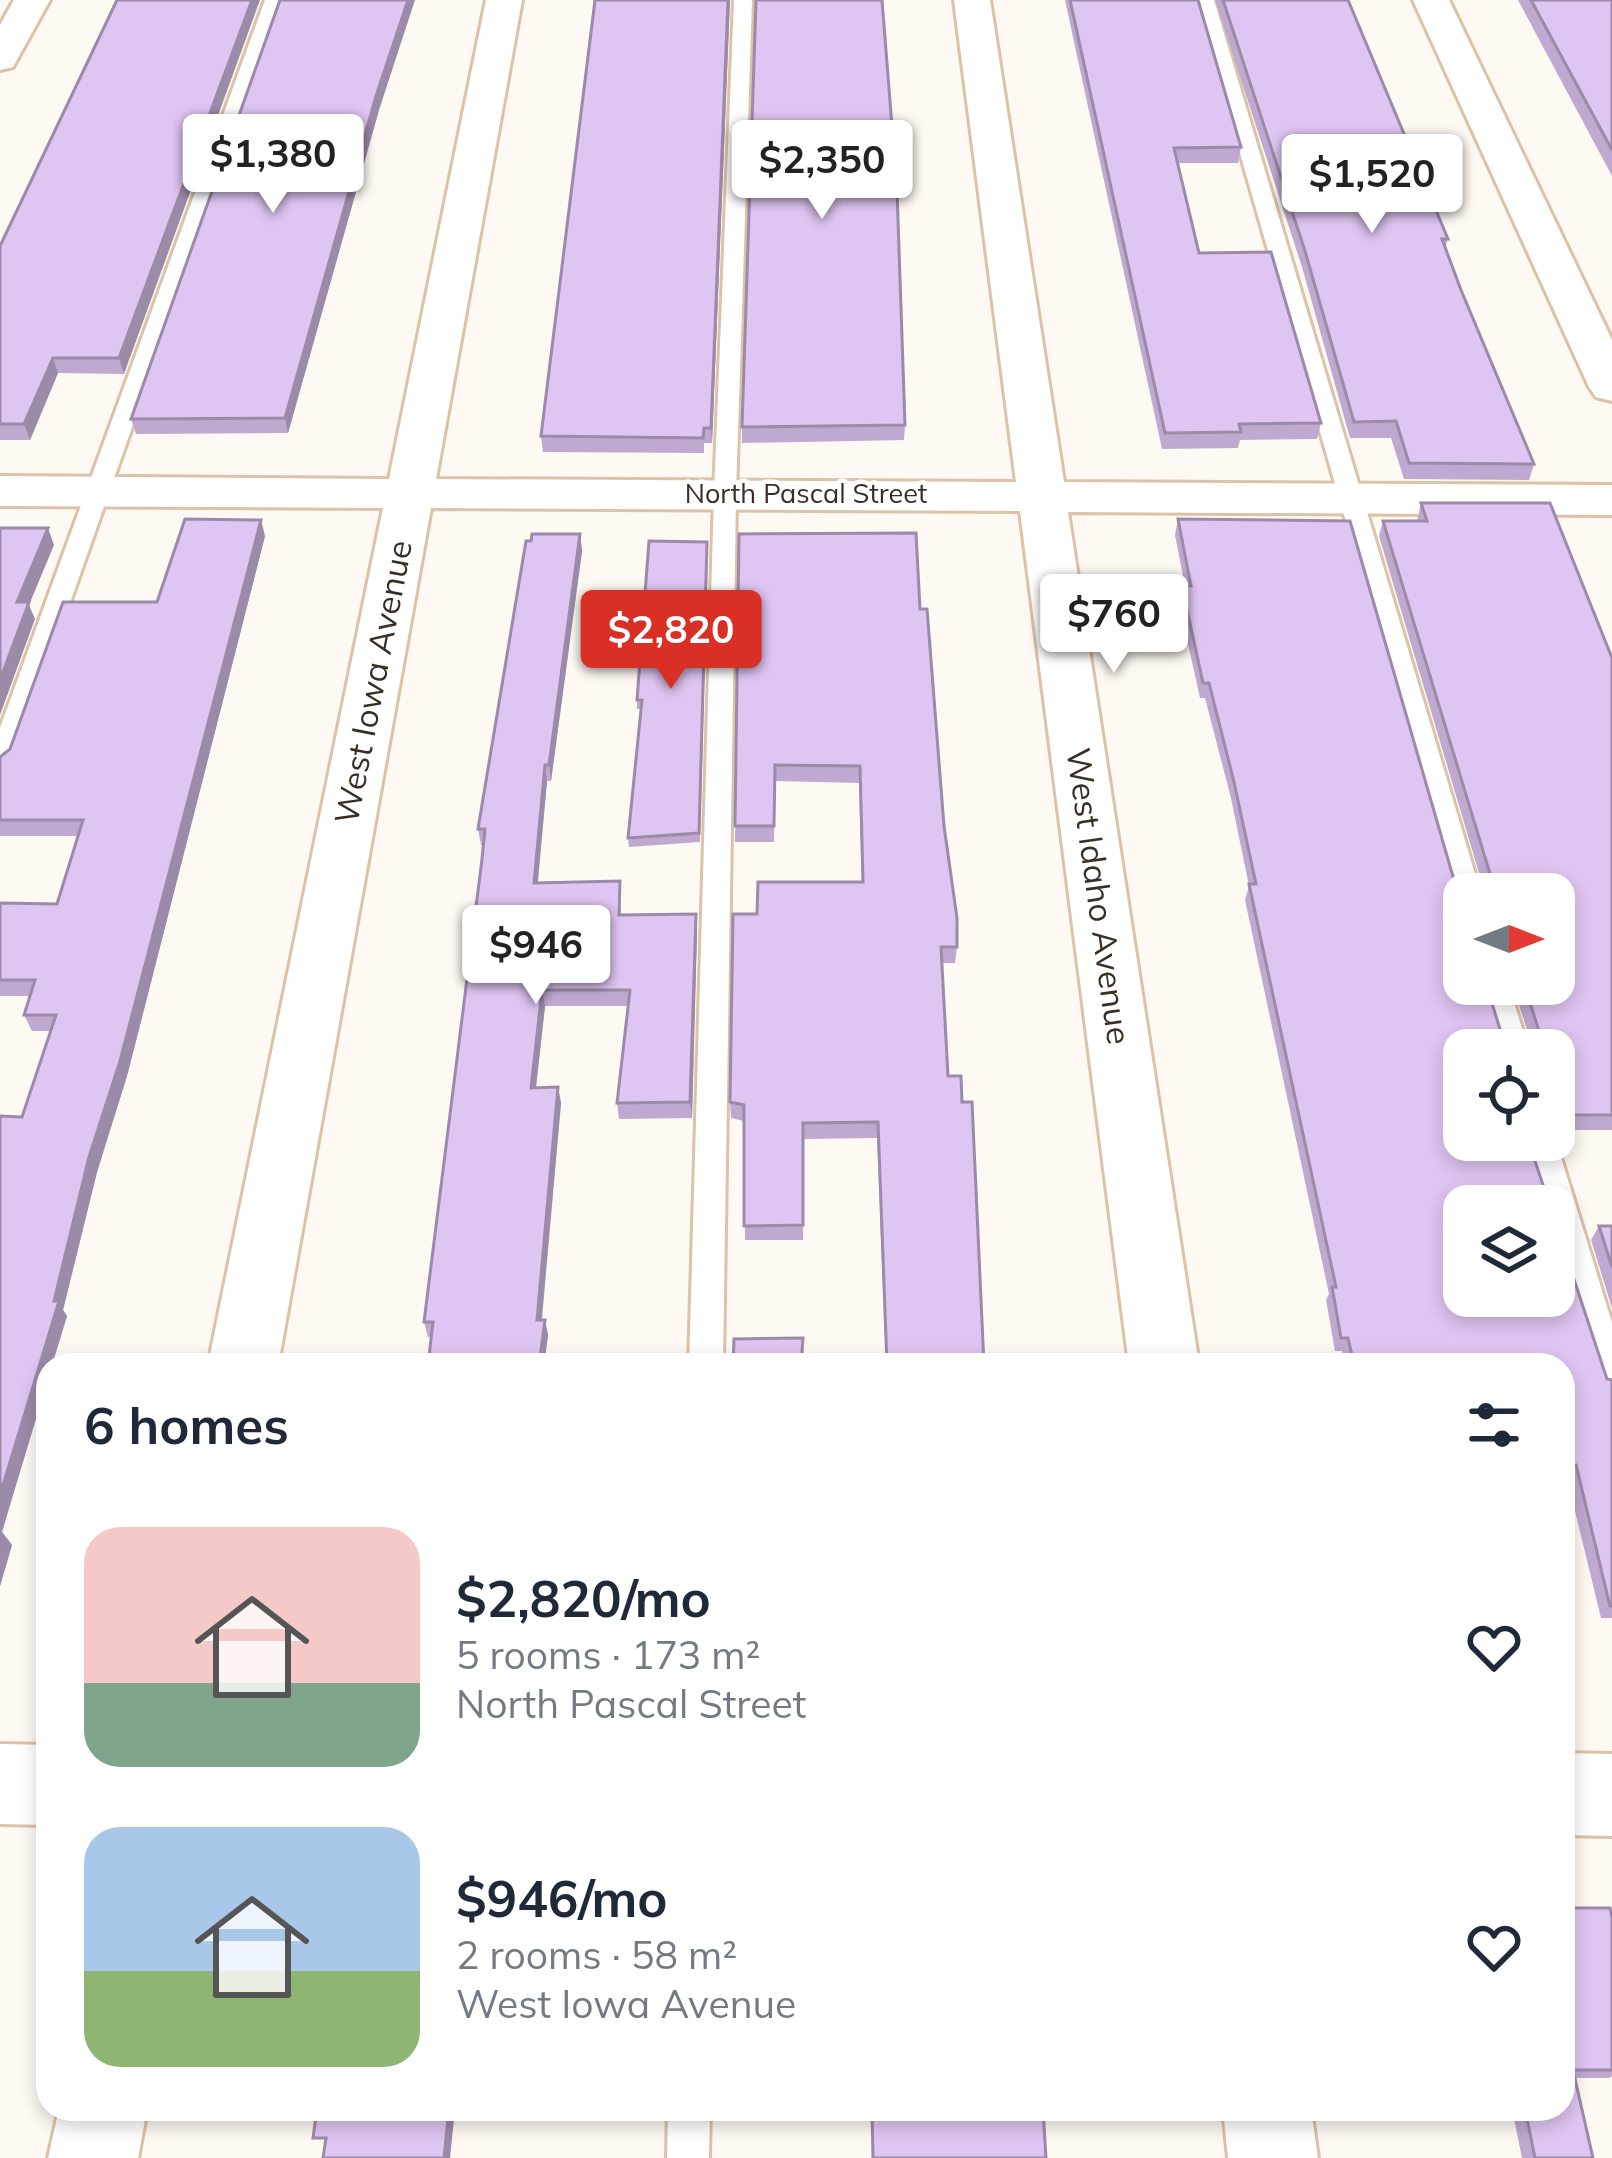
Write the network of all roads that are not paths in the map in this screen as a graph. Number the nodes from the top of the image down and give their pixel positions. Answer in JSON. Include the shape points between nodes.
{"nodes":[{"id":1,"x":32,"y":0,"type":"edge"},
{"id":2,"x":274,"y":0,"type":"edge"},
{"id":3,"x":504,"y":0,"type":"edge"},
{"id":4,"x":743,"y":0,"type":"edge"},
{"id":5,"x":972,"y":0,"type":"edge"},
{"id":6,"x":1205,"y":0,"type":"edge"},
{"id":7,"x":1431,"y":0,"type":"edge"},
{"id":8,"x":2,"y":52,"type":"edge"},
{"id":9,"x":1612,"y":387,"type":"edge"},
{"id":10,"x":0,"y":491,"type":"edge"},
{"id":11,"x":95,"y":492,"type":"junction"},
{"id":12,"x":410,"y":492,"type":"junction"},
{"id":13,"x":725,"y":494,"type":"junction"},
{"id":14,"x":1044,"y":497,"type":"junction"},
{"id":15,"x":1348,"y":498,"type":"junction"},
{"id":16,"x":1612,"y":500,"type":"edge"},
{"id":17,"x":0,"y":764,"type":"edge"},
{"id":18,"x":1461,"y":873,"type":"edge"},
{"id":19,"x":1547,"y":1161,"type":"edge"},
{"id":20,"x":245,"y":1353,"type":"edge"},
{"id":21,"x":706,"y":1353,"type":"edge"},
{"id":22,"x":1161,"y":1353,"type":"edge"},
{"id":23,"x":1612,"y":1378,"type":"edge"},
{"id":24,"x":0,"y":1784,"type":"edge"},
{"id":25,"x":36,"y":1785,"type":"edge"},
{"id":26,"x":1575,"y":1794,"type":"edge"},
{"id":27,"x":1612,"y":1795,"type":"edge"},
{"id":28,"x":101,"y":2121,"type":"edge"},
{"id":29,"x":689,"y":2121,"type":"edge"},
{"id":30,"x":1268,"y":2121,"type":"edge"},
{"id":31,"x":93,"y":2158,"type":"edge"},
{"id":32,"x":688,"y":2158,"type":"edge"},
{"id":33,"x":1273,"y":2158,"type":"edge"}],
"edges":[{"from":1,"to":8,"type":"street"},
{"from":2,"to":11,"type":"lane"},
{"from":3,"to":12,"type":"street","name":"West Iowa Avenue"},
{"from":4,"to":13,"type":"lane"},
{"from":5,"to":14,"type":"street","name":"West Idaho Avenue"},
{"from":6,"to":15,"type":"lane"},
{"from":7,"to":9,"type":"street"},
{"from":10,"to":11,"type":"street","name":"North Pascal Street"},
{"from":11,"to":12,"type":"street","name":"North Pascal Street"},
{"from":11,"to":17,"type":"lane"},
{"from":12,"to":13,"type":"street","name":"North Pascal Street"},
{"from":12,"to":20,"type":"street","name":"West Iowa Avenue"},
{"from":13,"to":14,"type":"street","name":"North Pascal Street"},
{"from":13,"to":21,"type":"lane"},
{"from":14,"to":15,"type":"street","name":"North Pascal Street"},
{"from":14,"to":22,"type":"street","name":"West Idaho Avenue"},
{"from":15,"to":16,"type":"street","name":"North Pascal Street"},
{"from":15,"to":18,"type":"lane"},
{"from":19,"to":23,"type":"lane"},
{"from":24,"to":25,"type":"street"},
{"from":26,"to":27,"type":"street"},
{"from":28,"to":31,"type":"street"},
{"from":29,"to":32,"type":"lane"},
{"from":30,"to":33,"type":"street"}]}
